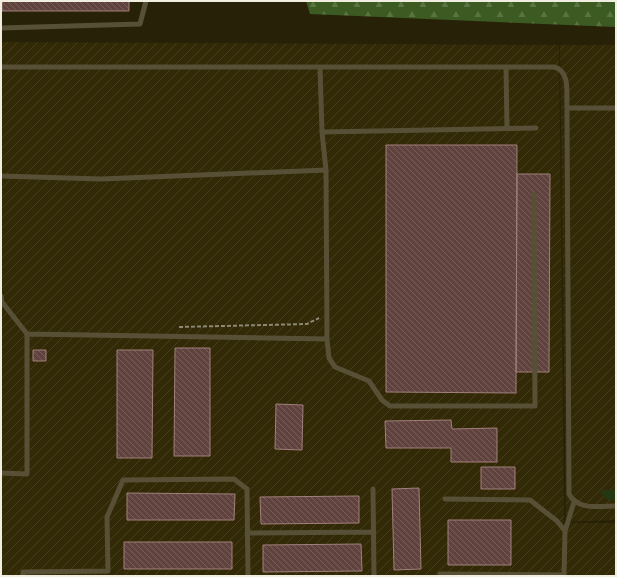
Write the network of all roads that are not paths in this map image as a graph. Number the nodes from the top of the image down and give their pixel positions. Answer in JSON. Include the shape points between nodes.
{"nodes":[{"id":1,"x":146,"y":1,"type":"edge"},
{"id":2,"x":1,"y":28,"type":"edge"},
{"id":3,"x":1,"y":66,"type":"edge"},
{"id":4,"x":320,"y":67,"type":"junction"},
{"id":5,"x":506,"y":68,"type":"junction"},
{"id":6,"x":567,"y":108,"type":"junction"},
{"id":7,"x":616,"y":108,"type":"edge"},
{"id":8,"x":507,"y":128,"type":"junction"},
{"id":9,"x":536,"y":128,"type":"dead end"},
{"id":10,"x":322,"y":132,"type":"junction"},
{"id":11,"x":326,"y":170,"type":"junction"},
{"id":12,"x":1,"y":176,"type":"edge"},
{"id":13,"x":534,"y":195,"type":"dead end"},
{"id":14,"x":1,"y":296,"type":"edge"},
{"id":15,"x":27,"y":334,"type":"junction"},
{"id":16,"x":327,"y":339,"type":"junction"},
{"id":17,"x":1,"y":473,"type":"edge"},
{"id":18,"x":373,"y":489,"type":"dead end"},
{"id":19,"x":445,"y":499,"type":"dead end"},
{"id":20,"x":574,"y":502,"type":"junction"},
{"id":21,"x":616,"y":506,"type":"edge"},
{"id":22,"x":565,"y":531,"type":"junction"},
{"id":23,"x":374,"y":532,"type":"junction"},
{"id":24,"x":247,"y":533,"type":"junction"},
{"id":25,"x":108,"y":573,"type":"edge"},
{"id":26,"x":440,"y":574,"type":"dead end"},
{"id":27,"x":564,"y":575,"type":"edge"},
{"id":28,"x":23,"y":576,"type":"edge"},
{"id":29,"x":248,"y":576,"type":"edge"},
{"id":30,"x":374,"y":576,"type":"edge"}],
"edges":[{"from":1,"to":2,"type":"lane","via":[[140,24]]},
{"from":3,"to":4,"type":"lane"},
{"from":4,"to":5,"type":"lane"},
{"from":4,"to":10,"type":"lane"},
{"from":5,"to":6,"type":"lane","via":[[560,69],[566,79]]},
{"from":5,"to":8,"type":"lane"},
{"from":6,"to":7,"type":"lane"},
{"from":6,"to":20,"type":"lane","via":[[568,487]]},
{"from":8,"to":9,"type":"lane"},
{"from":8,"to":10,"type":"lane"},
{"from":10,"to":11,"type":"lane"},
{"from":11,"to":12,"type":"lane","via":[[101,178]]},
{"from":11,"to":16,"type":"lane"},
{"from":13,"to":16,"type":"lane","via":[[535,406],[390,406],[382,400],[369,381],[336,366],[330,358]]},
{"from":14,"to":15,"type":"lane","via":[[2,302]]},
{"from":15,"to":16,"type":"lane"},
{"from":15,"to":17,"type":"lane","via":[[27,474]]},
{"from":18,"to":23,"type":"lane"},
{"from":19,"to":22,"type":"lane","via":[[530,500],[557,521]]},
{"from":20,"to":21,"type":"lane","via":[[583,506]]},
{"from":20,"to":22,"type":"lane"},
{"from":22,"to":27,"type":"lane"},
{"from":23,"to":24,"type":"lane"},
{"from":23,"to":30,"type":"lane"},
{"from":24,"to":25,"type":"lane","via":[[247,488],[234,479],[123,480],[106,516]]},
{"from":24,"to":29,"type":"lane"},
{"from":25,"to":28,"type":"lane","via":[[23,572]]},
{"from":26,"to":27,"type":"lane"}]}
